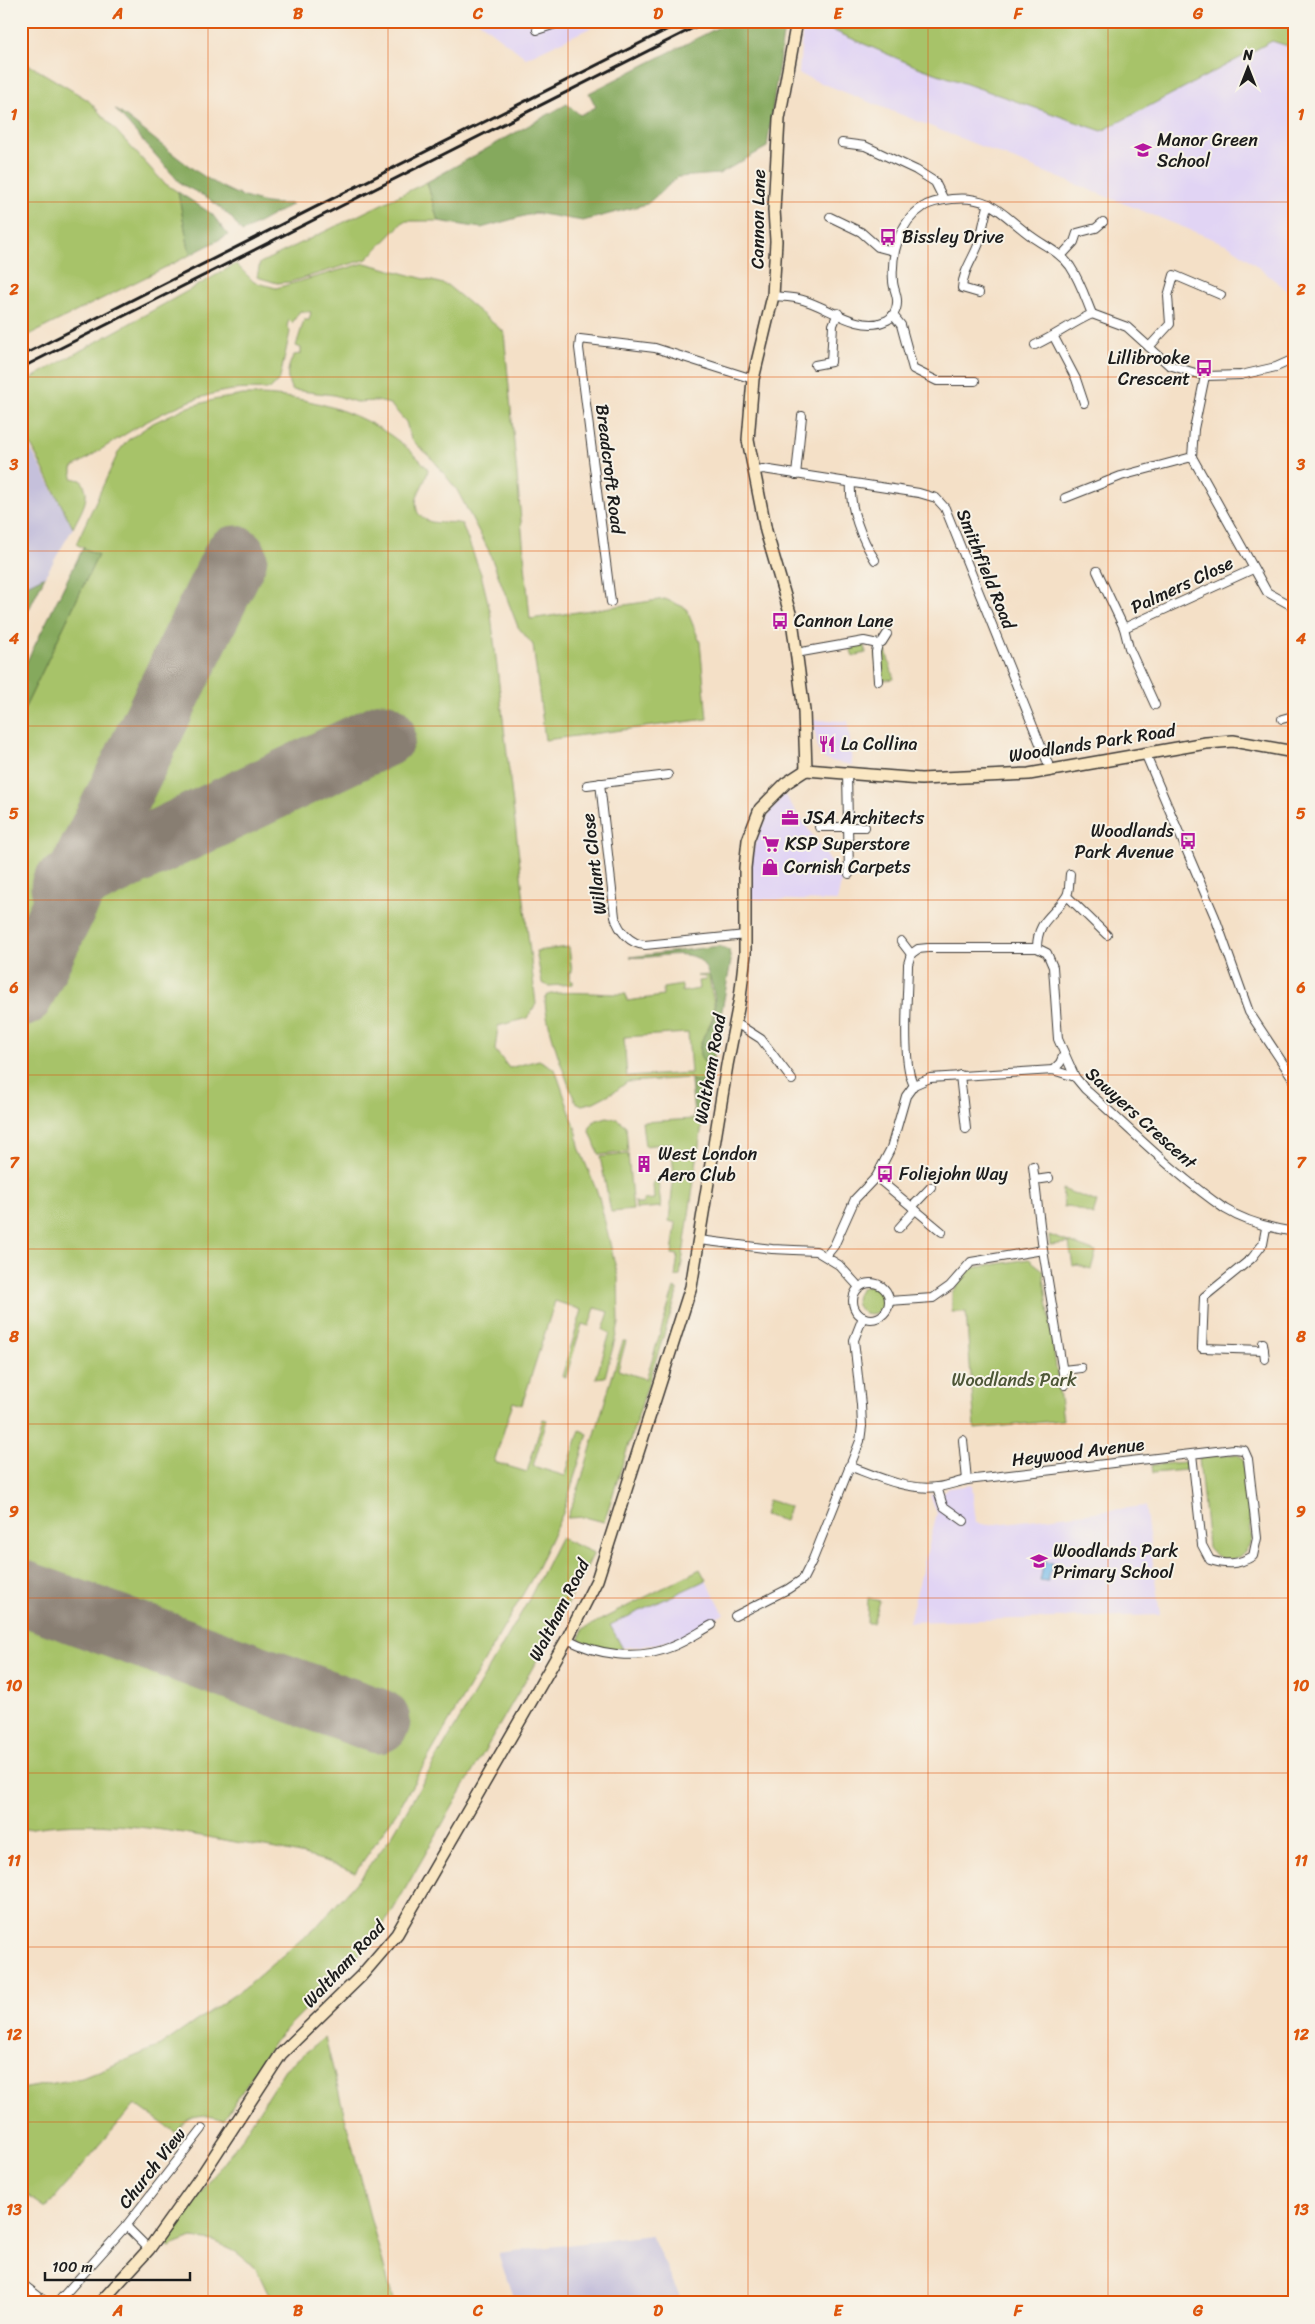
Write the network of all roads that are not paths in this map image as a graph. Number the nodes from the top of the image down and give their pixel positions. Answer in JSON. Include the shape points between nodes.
{"nodes":[{"id":1,"x":565,"y":21,"type":"edge"},
{"id":2,"x":797,"y":21,"type":"edge"},
{"id":3,"x":537,"y":30,"type":"dead end"},
{"id":4,"x":842,"y":143,"type":"dead end"},
{"id":5,"x":944,"y":200,"type":"junction"},
{"id":6,"x":989,"y":204,"type":"junction"},
{"id":7,"x":830,"y":217,"type":"dead end"},
{"id":8,"x":1103,"y":222,"type":"dead end"},
{"id":9,"x":893,"y":252,"type":"junction"},
{"id":10,"x":1061,"y":256,"type":"junction"},
{"id":11,"x":979,"y":293,"type":"dead end"},
{"id":12,"x":1221,"y":295,"type":"dead end"},
{"id":13,"x":773,"y":296,"type":"junction"},
{"id":14,"x":838,"y":313,"type":"junction"},
{"id":15,"x":1092,"y":314,"type":"junction"},
{"id":16,"x":893,"y":315,"type":"junction"},
{"id":17,"x":1054,"y":336,"type":"junction"},
{"id":18,"x":1035,"y":345,"type":"dead end"},
{"id":19,"x":1149,"y":347,"type":"junction"},
{"id":20,"x":1294,"y":359,"type":"edge"},
{"id":21,"x":815,"y":365,"type":"dead end"},
{"id":22,"x":1205,"y":376,"type":"junction"},
{"id":23,"x":753,"y":379,"type":"junction"},
{"id":24,"x":975,"y":381,"type":"dead end"},
{"id":25,"x":1084,"y":403,"type":"dead end"},
{"id":26,"x":802,"y":416,"type":"dead end"},
{"id":27,"x":1192,"y":457,"type":"junction"},
{"id":28,"x":753,"y":470,"type":"junction"},
{"id":29,"x":796,"y":475,"type":"junction"},
{"id":30,"x":851,"y":483,"type":"junction"},
{"id":31,"x":1064,"y":498,"type":"dead end"},
{"id":32,"x":875,"y":560,"type":"dead end"},
{"id":33,"x":1253,"y":569,"type":"junction"},
{"id":34,"x":1097,"y":571,"type":"dead end"},
{"id":35,"x":611,"y":602,"type":"dead end"},
{"id":36,"x":1294,"y":607,"type":"edge"},
{"id":37,"x":1124,"y":628,"type":"junction"},
{"id":38,"x":887,"y":634,"type":"dead end"},
{"id":39,"x":878,"y":644,"type":"junction"},
{"id":40,"x":796,"y":653,"type":"junction"},
{"id":41,"x":1294,"y":657,"type":"edge"},
{"id":42,"x":878,"y":680,"type":"dead end"},
{"id":43,"x":1155,"y":705,"type":"dead end"},
{"id":44,"x":1293,"y":716,"type":"edge"},
{"id":45,"x":1282,"y":719,"type":"dead end"},
{"id":46,"x":1294,"y":723,"type":"edge"},
{"id":47,"x":1294,"y":752,"type":"edge"},
{"id":48,"x":1145,"y":753,"type":"junction"},
{"id":49,"x":806,"y":770,"type":"junction"},
{"id":50,"x":1051,"y":771,"type":"junction"},
{"id":51,"x":847,"y":773,"type":"junction"},
{"id":52,"x":668,"y":775,"type":"dead end"},
{"id":53,"x":600,"y":783,"type":"junction"},
{"id":54,"x":587,"y":785,"type":"dead end"},
{"id":55,"x":819,"y":827,"type":"dead end"},
{"id":56,"x":848,"y":827,"type":"junction"},
{"id":57,"x":865,"y":827,"type":"dead end"},
{"id":58,"x":849,"y":874,"type":"dead end"},
{"id":59,"x":1070,"y":874,"type":"dead end"},
{"id":60,"x":1067,"y":896,"type":"junction"},
{"id":61,"x":746,"y":935,"type":"junction"},
{"id":62,"x":1108,"y":935,"type":"dead end"},
{"id":63,"x":901,"y":940,"type":"dead end"},
{"id":64,"x":1037,"y":948,"type":"junction"},
{"id":65,"x":911,"y":954,"type":"junction"},
{"id":66,"x":736,"y":1023,"type":"junction"},
{"id":67,"x":1064,"y":1054,"type":"junction"},
{"id":68,"x":1053,"y":1070,"type":"junction"},
{"id":69,"x":960,"y":1075,"type":"junction"},
{"id":70,"x":1075,"y":1077,"type":"junction"},
{"id":71,"x":792,"y":1080,"type":"dead end"},
{"id":72,"x":1294,"y":1080,"type":"edge"},
{"id":73,"x":914,"y":1084,"type":"junction"},
{"id":74,"x":966,"y":1129,"type":"dead end"},
{"id":75,"x":1033,"y":1166,"type":"dead end"},
{"id":76,"x":876,"y":1177,"type":"junction"},
{"id":77,"x":1049,"y":1178,"type":"dead end"},
{"id":78,"x":1035,"y":1180,"type":"junction"},
{"id":79,"x":931,"y":1187,"type":"dead end"},
{"id":80,"x":914,"y":1209,"type":"junction"},
{"id":81,"x":899,"y":1228,"type":"dead end"},
{"id":82,"x":1266,"y":1228,"type":"junction"},
{"id":83,"x":942,"y":1232,"type":"dead end"},
{"id":84,"x":1294,"y":1232,"type":"edge"},
{"id":85,"x":699,"y":1240,"type":"junction"},
{"id":86,"x":1043,"y":1250,"type":"junction"},
{"id":87,"x":826,"y":1256,"type":"junction"},
{"id":88,"x":859,"y":1287,"type":"junction"},
{"id":89,"x":889,"y":1300,"type":"junction"},
{"id":90,"x":862,"y":1317,"type":"junction"},
{"id":91,"x":1265,"y":1359,"type":"dead end"},
{"id":92,"x":1081,"y":1368,"type":"dead end"},
{"id":93,"x":1063,"y":1370,"type":"junction"},
{"id":94,"x":1065,"y":1385,"type":"dead end"},
{"id":95,"x":963,"y":1440,"type":"dead end"},
{"id":96,"x":1192,"y":1454,"type":"junction"},
{"id":97,"x":850,"y":1466,"type":"junction"},
{"id":98,"x":967,"y":1480,"type":"junction"},
{"id":99,"x":937,"y":1487,"type":"junction"},
{"id":100,"x":964,"y":1520,"type":"dead end"},
{"id":101,"x":734,"y":1616,"type":"dead end"},
{"id":102,"x":712,"y":1625,"type":"dead end"},
{"id":103,"x":567,"y":1640,"type":"junction"},
{"id":104,"x":202,"y":2128,"type":"dead end"},
{"id":105,"x":126,"y":2226,"type":"junction"},
{"id":106,"x":149,"y":2249,"type":"junction"},
{"id":107,"x":21,"y":2283,"type":"edge"},
{"id":108,"x":47,"y":2303,"type":"edge"},
{"id":109,"x":58,"y":2303,"type":"edge"},
{"id":110,"x":100,"y":2303,"type":"edge"}],
"edges":[{"from":1,"to":3,"type":"street"},
{"from":2,"to":13,"type":"street","name":"Cannon Lane","via":[[779,120]]},
{"from":4,"to":5,"type":"street","via":[[865,146],[916,170],[935,182]]},
{"from":5,"to":6,"type":"street","via":[[970,197]]},
{"from":5,"to":9,"type":"street","via":[[923,207],[905,225]]},
{"from":6,"to":10,"type":"street"},
{"from":6,"to":11,"type":"street","via":[[979,242],[963,276],[962,288]]},
{"from":7,"to":9,"type":"street","via":[[861,232],[878,247]]},
{"from":8,"to":10,"type":"street","via":[[1096,228],[1076,233],[1074,242]]},
{"from":9,"to":16,"type":"street","via":[[893,281],[898,303]]},
{"from":10,"to":15,"type":"street","via":[[1083,289]]},
{"from":12,"to":19,"type":"street","via":[[1174,275],[1168,296],[1170,324]]},
{"from":13,"to":14,"type":"street","via":[[802,299]]},
{"from":13,"to":23,"type":"street","name":"Cannon Lane"},
{"from":14,"to":16,"type":"street","via":[[857,323],[886,321]]},
{"from":14,"to":21,"type":"street","via":[[833,325],[831,362]]},
{"from":15,"to":17,"type":"street"},
{"from":15,"to":19,"type":"street","via":[[1127,327]]},
{"from":16,"to":24,"type":"street","via":[[901,325],[913,368],[937,381]]},
{"from":17,"to":18,"type":"street"},
{"from":17,"to":25,"type":"street","via":[[1076,379]]},
{"from":19,"to":22,"type":"street","via":[[1169,365]]},
{"from":20,"to":22,"type":"street","via":[[1241,375]]},
{"from":22,"to":27,"type":"street"},
{"from":23,"to":28,"type":"street","name":"Cannon Lane","via":[[748,440]]},
{"from":23,"to":35,"type":"street","name":"Breadcroft Road","via":[[655,348],[580,340]]},
{"from":26,"to":29,"type":"street"},
{"from":27,"to":31,"type":"street","via":[[1121,476]]},
{"from":27,"to":33,"type":"street"},
{"from":28,"to":29,"type":"street","name":"Smithfield Road"},
{"from":28,"to":40,"type":"street","name":"Cannon Lane","via":[[766,531],[792,620]]},
{"from":29,"to":30,"type":"street","name":"Smithfield Road"},
{"from":30,"to":32,"type":"street","via":[[850,494],[864,544]]},
{"from":30,"to":50,"type":"street","name":"Smithfield Road","via":[[919,493],[936,498],[946,508]]},
{"from":33,"to":36,"type":"street","via":[[1267,592]]},
{"from":33,"to":37,"type":"street","name":"Palmers Close"},
{"from":34,"to":37,"type":"street","name":"Palmers Close"},
{"from":37,"to":43,"type":"street","name":"Palmers Close","via":[[1128,648]]},
{"from":38,"to":39,"type":"street"},
{"from":39,"to":40,"type":"street","via":[[864,641]]},
{"from":39,"to":42,"type":"street"},
{"from":40,"to":49,"type":"street","name":"Cannon Lane","via":[[804,710]]},
{"from":41,"to":44,"type":"street"},
{"from":44,"to":45,"type":"street"},
{"from":44,"to":46,"type":"street"},
{"from":47,"to":48,"type":"street","name":"Woodlands Park Road","via":[[1233,741],[1206,742]]},
{"from":48,"to":50,"type":"street","name":"Woodlands Park Road"},
{"from":48,"to":72,"type":"street","via":[[1215,917],[1249,1012]]},
{"from":49,"to":51,"type":"street","name":"Woodlands Park Road"},
{"from":49,"to":61,"type":"street","name":"Waltham Road","via":[[786,783],[760,809],[748,840]]},
{"from":50,"to":51,"type":"street","name":"Woodlands Park Road","via":[[922,779]]},
{"from":51,"to":56,"type":"street"},
{"from":52,"to":53,"type":"street"},
{"from":53,"to":54,"type":"street"},
{"from":53,"to":61,"type":"street","name":"Willant Close","via":[[615,917],[626,936],[645,945]]},
{"from":55,"to":56,"type":"street"},
{"from":56,"to":57,"type":"street"},
{"from":56,"to":58,"type":"street"},
{"from":59,"to":60,"type":"street"},
{"from":60,"to":62,"type":"street"},
{"from":60,"to":64,"type":"street","via":[[1037,935]]},
{"from":61,"to":66,"type":"street","name":"Waltham Road"},
{"from":63,"to":65,"type":"street"},
{"from":64,"to":65,"type":"street","via":[[928,948]]},
{"from":64,"to":67,"type":"street","via":[[1051,959],[1058,1039]]},
{"from":65,"to":73,"type":"street","via":[[908,964],[907,1051],[910,1078]]},
{"from":66,"to":71,"type":"street","via":[[761,1039]]},
{"from":66,"to":85,"type":"street","name":"Waltham Road"},
{"from":67,"to":68,"type":"street"},
{"from":67,"to":70,"type":"street"},
{"from":68,"to":69,"type":"street","name":"Sawyers Crescent"},
{"from":68,"to":70,"type":"street","name":"Sawyers Crescent"},
{"from":69,"to":73,"type":"street","name":"Sawyers Crescent","via":[[930,1078]]},
{"from":69,"to":74,"type":"street"},
{"from":70,"to":82,"type":"street","name":"Sawyers Crescent","via":[[1184,1177],[1226,1210]]},
{"from":73,"to":76,"type":"street","via":[[900,1110],[891,1148]]},
{"from":75,"to":78,"type":"street"},
{"from":76,"to":80,"type":"street"},
{"from":76,"to":87,"type":"street","via":[[855,1199],[834,1246]]},
{"from":77,"to":78,"type":"street"},
{"from":78,"to":86,"type":"street"},
{"from":79,"to":80,"type":"street"},
{"from":80,"to":81,"type":"street"},
{"from":80,"to":83,"type":"street"},
{"from":82,"to":84,"type":"street","name":"Sawyers Crescent"},
{"from":82,"to":91,"type":"street","via":[[1263,1244],[1252,1258],[1204,1297],[1202,1348],[1264,1346]]},
{"from":85,"to":87,"type":"street","via":[[816,1251]]},
{"from":85,"to":103,"type":"street","name":"Waltham Road","via":[[691,1287],[597,1580]]},
{"from":86,"to":89,"type":"street","via":[[971,1262],[950,1286],[933,1298]]},
{"from":86,"to":93,"type":"street"},
{"from":87,"to":88,"type":"street"},
{"from":88,"to":89,"type":"street","via":[[870,1283],[881,1286]]},
{"from":88,"to":90,"type":"street","via":[[853,1303]]},
{"from":89,"to":90,"type":"street","via":[[888,1307],[880,1316]]},
{"from":90,"to":97,"type":"street","via":[[854,1340],[862,1426]]},
{"from":92,"to":93,"type":"street"},
{"from":93,"to":94,"type":"street"},
{"from":95,"to":98,"type":"street"},
{"from":96,"to":96,"type":"street","name":"Heywood Avenue","via":[[1244,1450],[1248,1459],[1257,1538],[1253,1556],[1241,1563],[1223,1564],[1210,1560],[1202,1545]]},
{"from":96,"to":98,"type":"street","name":"Heywood Avenue"},
{"from":97,"to":99,"type":"street","name":"Heywood Avenue","via":[[899,1483]]},
{"from":97,"to":101,"type":"street","via":[[802,1579]]},
{"from":98,"to":99,"type":"street","name":"Heywood Avenue"},
{"from":99,"to":100,"type":"street","via":[[943,1506]]},
{"from":102,"to":103,"type":"street","via":[[670,1648],[640,1654],[607,1654]]},
{"from":103,"to":106,"type":"street","name":"Waltham Road","via":[[401,1928],[361,1976],[281,2054]]},
{"from":104,"to":105,"type":"street","name":"Church View"},
{"from":105,"to":106,"type":"street","name":"Church View"},
{"from":105,"to":109,"type":"street","name":"Church View"},
{"from":106,"to":110,"type":"street","name":"Waltham Road"},
{"from":107,"to":108,"type":"street"}]}
